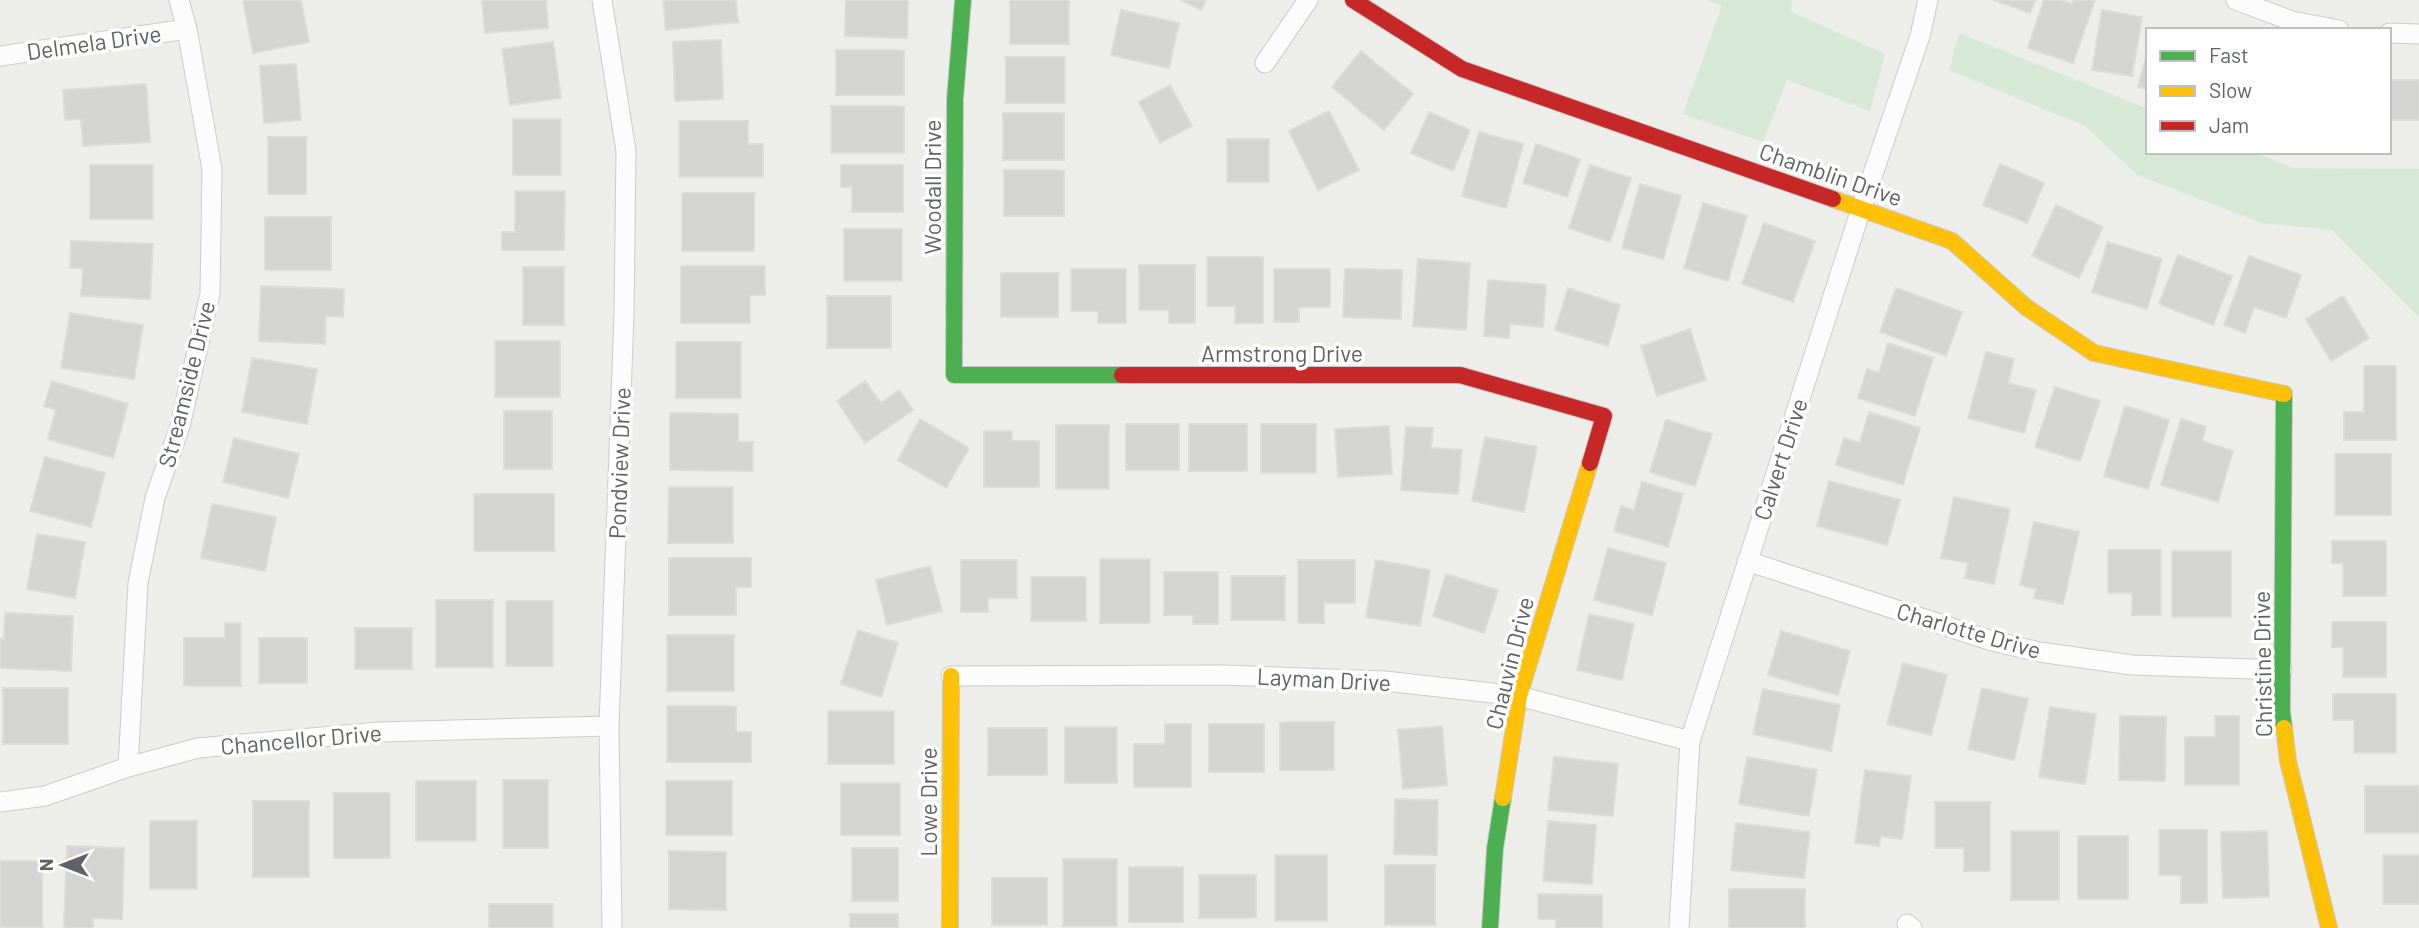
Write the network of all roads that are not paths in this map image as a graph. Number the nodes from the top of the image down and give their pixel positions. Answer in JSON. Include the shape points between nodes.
{"nodes":[{"id":1,"x":180,"y":0,"type":"edge"},
{"id":2,"x":602,"y":0,"type":"edge"},
{"id":3,"x":963,"y":0,"type":"edge"},
{"id":4,"x":1308,"y":0,"type":"edge"},
{"id":5,"x":1353,"y":0,"type":"edge"},
{"id":6,"x":1928,"y":0,"type":"edge"},
{"id":7,"x":2236,"y":0,"type":"edge"},
{"id":8,"x":2329,"y":28,"type":"edge"},
{"id":9,"x":187,"y":29,"type":"junction"},
{"id":10,"x":2391,"y":33,"type":"edge"},
{"id":11,"x":2419,"y":34,"type":"edge"},
{"id":12,"x":0,"y":56,"type":"edge"},
{"id":13,"x":1265,"y":63,"type":"dead end"},
{"id":14,"x":1861,"y":209,"type":"junction"},
{"id":15,"x":954,"y":375,"type":"joint"},
{"id":16,"x":2284,"y":394,"type":"joint"},
{"id":17,"x":1604,"y":416,"type":"joint"},
{"id":18,"x":1746,"y":561,"type":"junction"},
{"id":19,"x":2281,"y":670,"type":"junction"},
{"id":20,"x":951,"y":677,"type":"joint"},
{"id":21,"x":1519,"y":696,"type":"junction"},
{"id":22,"x":609,"y":726,"type":"junction"},
{"id":23,"x":1690,"y":741,"type":"junction"},
{"id":24,"x":128,"y":767,"type":"junction"},
{"id":25,"x":0,"y":802,"type":"edge"},
{"id":26,"x":612,"y":928,"type":"edge"},
{"id":27,"x":950,"y":928,"type":"edge"},
{"id":28,"x":1490,"y":928,"type":"edge"},
{"id":29,"x":1679,"y":928,"type":"edge"},
{"id":30,"x":2329,"y":928,"type":"edge"}],
"edges":[{"from":1,"to":9,"type":"street","name":"Streamside Drive"},
{"from":2,"to":22,"type":"street","name":"Pondview Drive","via":[[626,150]]},
{"from":3,"to":15,"type":"street","name":"Woodall Drive","via":[[956,99]]},
{"from":4,"to":13,"type":"street"},
{"from":5,"to":14,"type":"street","name":"Chamblin Drive","via":[[1462,69]]},
{"from":6,"to":14,"type":"street","name":"Calvert Drive"},
{"from":7,"to":8,"type":"street","via":[[2292,21]]},
{"from":9,"to":12,"type":"street","name":"Delmela Drive"},
{"from":9,"to":24,"type":"street","name":"Streamside Drive","via":[[212,169],[210,294],[180,426],[155,498],[138,583]]},
{"from":10,"to":11,"type":"street"},
{"from":14,"to":16,"type":"street","name":"Chamblin Drive","via":[[1952,241],[2026,307],[2094,352]]},
{"from":14,"to":18,"type":"street","name":"Calvert Drive"},
{"from":15,"to":17,"type":"street","name":"Armstrong Drive","via":[[1460,375]]},
{"from":16,"to":19,"type":"street","name":"Christine Drive"},
{"from":17,"to":21,"type":"street","name":"Chauvin Drive"},
{"from":18,"to":19,"type":"street","name":"Charlotte Drive","via":[[2039,652],[2132,665]]},
{"from":18,"to":23,"type":"street","name":"Calvert Drive"},
{"from":19,"to":30,"type":"street","name":"Christine Drive","via":[[2288,761]]},
{"from":20,"to":21,"type":"street","name":"Layman Drive","via":[[1224,675],[1385,681]]},
{"from":20,"to":27,"type":"street","name":"Lowe Drive"},
{"from":21,"to":23,"type":"street","name":"Layman Drive"},
{"from":21,"to":28,"type":"street","name":"Chauvin Drive","via":[[1495,848]]},
{"from":22,"to":24,"type":"street","name":"Chancellor Drive","via":[[378,732],[198,748]]},
{"from":22,"to":26,"type":"street","name":"Pondview Drive"},
{"from":23,"to":29,"type":"street","name":"Calvert Drive"},
{"from":24,"to":25,"type":"street","name":"Chancellor Drive","via":[[45,796]]}]}
